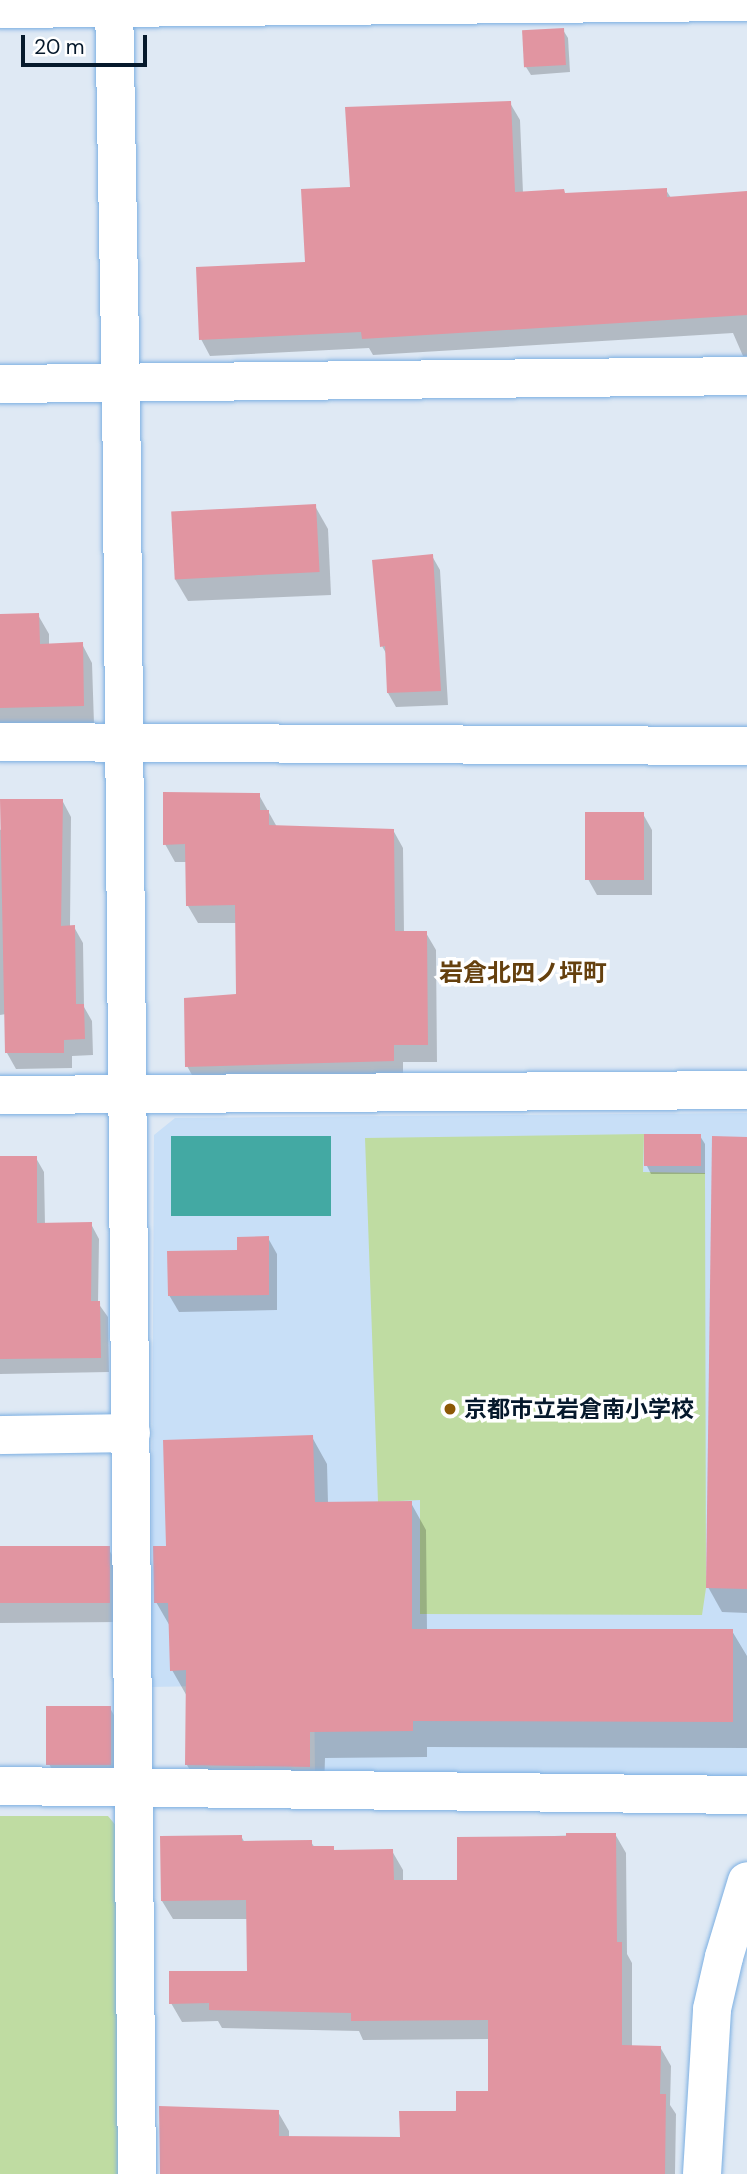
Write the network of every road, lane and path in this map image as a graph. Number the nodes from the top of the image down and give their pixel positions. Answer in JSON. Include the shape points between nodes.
{"nodes":[{"id":1,"x":747,"y":2,"type":"edge"},
{"id":2,"x":114,"y":4,"type":"edge"},
{"id":3,"x":0,"y":9,"type":"edge"},
{"id":4,"x":747,"y":376,"type":"edge"},
{"id":5,"x":0,"y":384,"type":"edge"},
{"id":6,"x":121,"y":384,"type":"junction"},
{"id":7,"x":0,"y":742,"type":"edge"},
{"id":8,"x":124,"y":742,"type":"junction"},
{"id":9,"x":747,"y":746,"type":"edge"},
{"id":10,"x":747,"y":1090,"type":"edge"},
{"id":11,"x":127,"y":1094,"type":"junction"},
{"id":12,"x":0,"y":1095,"type":"edge"},
{"id":13,"x":131,"y":1433,"type":"junction"},
{"id":14,"x":0,"y":1434,"type":"edge"},
{"id":15,"x":0,"y":1786,"type":"edge"},
{"id":16,"x":134,"y":1787,"type":"junction"},
{"id":17,"x":747,"y":1795,"type":"edge"},
{"id":18,"x":747,"y":1881,"type":"edge"},
{"id":19,"x":138,"y":2174,"type":"edge"},
{"id":20,"x":702,"y":2174,"type":"edge"}],
"edges":[{"from":1,"to":2,"type":"street"},
{"from":2,"to":3,"type":"street"},
{"from":2,"to":6,"type":"street"},
{"from":4,"to":6,"type":"street"},
{"from":5,"to":6,"type":"street"},
{"from":6,"to":8,"type":"street"},
{"from":7,"to":8,"type":"street"},
{"from":8,"to":9,"type":"street"},
{"from":8,"to":11,"type":"street"},
{"from":10,"to":11,"type":"street"},
{"from":11,"to":12,"type":"street"},
{"from":11,"to":13,"type":"street"},
{"from":13,"to":14,"type":"street"},
{"from":13,"to":16,"type":"street"},
{"from":15,"to":16,"type":"street"},
{"from":16,"to":17,"type":"street"},
{"from":16,"to":19,"type":"street"},
{"from":18,"to":20,"type":"street","via":[[712,2009]]}]}
